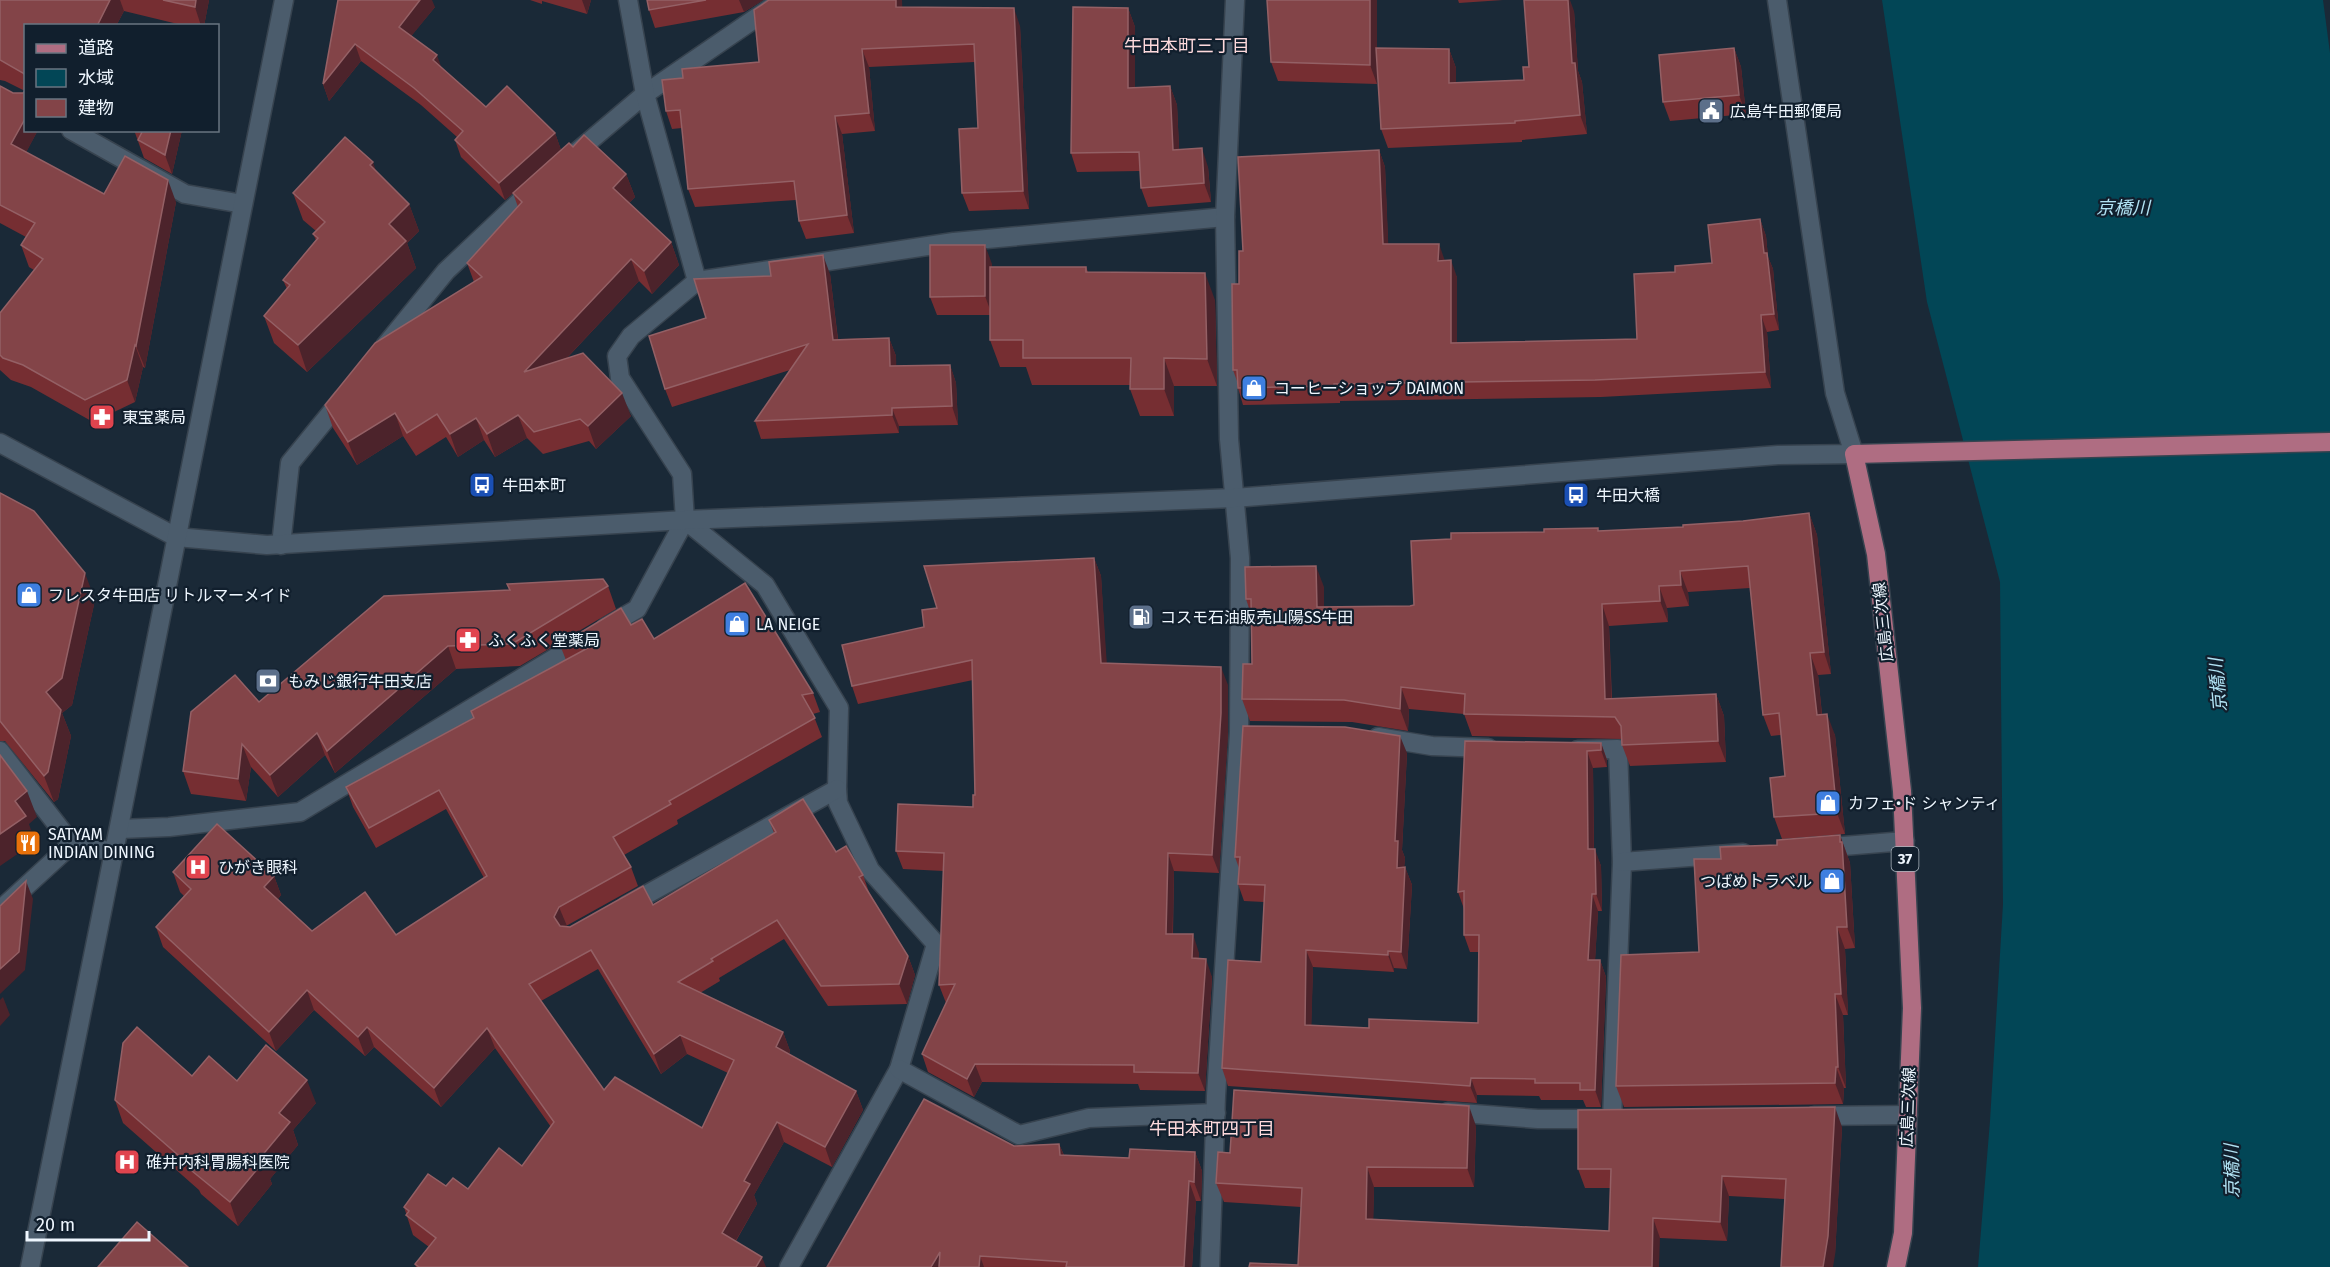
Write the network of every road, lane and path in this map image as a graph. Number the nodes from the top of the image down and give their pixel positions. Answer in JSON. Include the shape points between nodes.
{"nodes":[{"id":1,"x":284,"y":0,"type":"edge"},
{"id":2,"x":628,"y":0,"type":"edge"},
{"id":3,"x":782,"y":0,"type":"edge"},
{"id":4,"x":1234,"y":0,"type":"edge"},
{"id":5,"x":1777,"y":0,"type":"edge"},
{"id":6,"x":645,"y":94,"type":"junction"},
{"id":7,"x":75,"y":132,"type":"edge"},
{"id":8,"x":562,"y":164,"type":"edge"},
{"id":9,"x":544,"y":179,"type":"edge"},
{"id":10,"x":243,"y":204,"type":"junction"},
{"id":11,"x":1225,"y":217,"type":"junction"},
{"id":12,"x":697,"y":281,"type":"junction"},
{"id":13,"x":372,"y":363,"type":"edge"},
{"id":14,"x":357,"y":381,"type":"edge"},
{"id":15,"x":2330,"y":442,"type":"edge"},
{"id":16,"x":0,"y":443,"type":"edge"},
{"id":17,"x":1854,"y":454,"type":"junction"},
{"id":18,"x":1234,"y":498,"type":"junction"},
{"id":19,"x":685,"y":519,"type":"junction"},
{"id":20,"x":176,"y":537,"type":"junction"},
{"id":21,"x":281,"y":545,"type":"junction"},
{"id":22,"x":1239,"y":732,"type":"junction"},
{"id":23,"x":1261,"y":732,"type":"edge"},
{"id":24,"x":1363,"y":734,"type":"edge"},
{"id":25,"x":1511,"y":749,"type":"edge"},
{"id":26,"x":1556,"y":750,"type":"edge"},
{"id":27,"x":0,"y":751,"type":"edge"},
{"id":28,"x":837,"y":789,"type":"junction"},
{"id":29,"x":120,"y":829,"type":"junction"},
{"id":30,"x":1905,"y":841,"type":"junction"},
{"id":31,"x":72,"y":844,"type":"junction"},
{"id":32,"x":1799,"y":849,"type":"edge"},
{"id":33,"x":115,"y":852,"type":"junction"},
{"id":34,"x":1764,"y":852,"type":"edge"},
{"id":35,"x":1622,"y":862,"type":"junction"},
{"id":36,"x":0,"y":910,"type":"edge"},
{"id":37,"x":613,"y":914,"type":"edge"},
{"id":38,"x":899,"y":1069,"type":"junction"},
{"id":39,"x":1220,"y":1102,"type":"junction"},
{"id":40,"x":1431,"y":1111,"type":"edge"},
{"id":41,"x":1908,"y":1115,"type":"junction"},
{"id":42,"x":1802,"y":1116,"type":"edge"},
{"id":43,"x":30,"y":1267,"type":"edge"},
{"id":44,"x":789,"y":1267,"type":"edge"},
{"id":45,"x":1210,"y":1267,"type":"edge"},
{"id":46,"x":1896,"y":1267,"type":"edge"}],
"edges":[{"from":1,"to":10,"type":"street"},
{"from":2,"to":6,"type":"street"},
{"from":3,"to":6,"type":"street"},
{"from":4,"to":11,"type":"street"},
{"from":5,"to":17,"type":"street","via":[[1835,393]]},
{"from":6,"to":8,"type":"street"},
{"from":6,"to":12,"type":"street"},
{"from":7,"to":10,"type":"street","via":[[185,194]]},
{"from":9,"to":13,"type":"street","via":[[446,271]]},
{"from":10,"to":20,"type":"street"},
{"from":11,"to":12,"type":"street","via":[[954,242]]},
{"from":11,"to":18,"type":"street","via":[[1229,439]]},
{"from":12,"to":19,"type":"street","via":[[631,336],[617,356],[620,378],[682,474]]},
{"from":14,"to":21,"type":"street","via":[[290,463]]},
{"from":15,"to":17,"type":"main road"},
{"from":16,"to":20,"type":"street"},
{"from":17,"to":18,"type":"street","via":[[1778,455]]},
{"from":17,"to":30,"type":"main road","name":"広島三次線","number":"37","via":[[1876,554]]},
{"from":18,"to":19,"type":"street"},
{"from":18,"to":22,"type":"street","via":[[1240,558]]},
{"from":19,"to":21,"type":"street"},
{"from":19,"to":28,"type":"street","via":[[765,585],[839,708]]},
{"from":19,"to":29,"type":"street","via":[[637,609],[300,812]]},
{"from":20,"to":21,"type":"street"},
{"from":20,"to":29,"type":"street"},
{"from":22,"to":23,"type":"street"},
{"from":22,"to":39,"type":"street"},
{"from":24,"to":25,"type":"street","via":[[1432,746]]},
{"from":26,"to":35,"type":"street","via":[[1618,749]]},
{"from":27,"to":31,"type":"street"},
{"from":28,"to":37,"type":"street"},
{"from":28,"to":38,"type":"street","via":[[838,803],[870,870],[936,944]]},
{"from":29,"to":33,"type":"street"},
{"from":30,"to":32,"type":"street"},
{"from":30,"to":41,"type":"main road","name":"広島三次線","number":"37","via":[[1912,1008]]},
{"from":31,"to":33,"type":"street"},
{"from":31,"to":36,"type":"street"},
{"from":33,"to":43,"type":"street"},
{"from":34,"to":35,"type":"street"},
{"from":35,"to":40,"type":"street","via":[[1621,1119],[1538,1119]]},
{"from":38,"to":39,"type":"street","via":[[1019,1135],[1089,1118]]},
{"from":38,"to":44,"type":"street"},
{"from":39,"to":45,"type":"street"},
{"from":41,"to":42,"type":"street"},
{"from":41,"to":46,"type":"main road","name":"広島三次線","number":"37","via":[[1903,1233]]}]}
